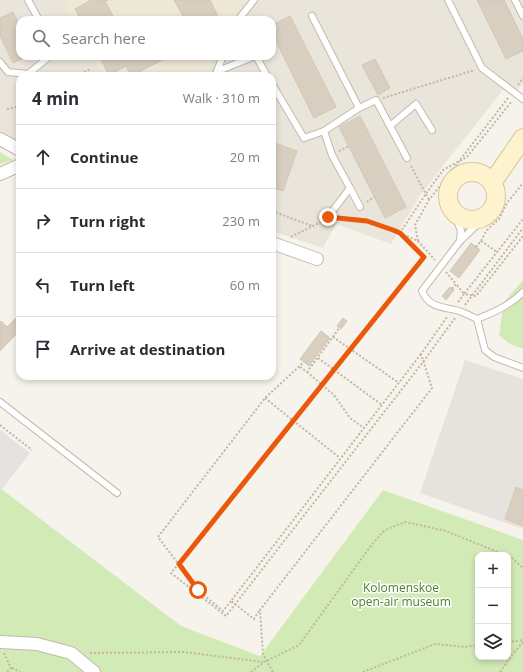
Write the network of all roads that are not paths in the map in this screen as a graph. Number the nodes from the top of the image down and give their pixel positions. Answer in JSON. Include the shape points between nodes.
{"nodes":[{"id":1,"x":28,"y":0,"type":"edge"},
{"id":2,"x":254,"y":0,"type":"edge"},
{"id":3,"x":448,"y":0,"type":"edge"},
{"id":4,"x":515,"y":0,"type":"edge"},
{"id":5,"x":37,"y":16,"type":"edge"},
{"id":6,"x":241,"y":16,"type":"edge"},
{"id":7,"x":312,"y":16,"type":"dead end"},
{"id":8,"x":523,"y":16,"type":"edge"},
{"id":9,"x":45,"y":60,"type":"edge"},
{"id":10,"x":221,"y":60,"type":"edge"},
{"id":11,"x":246,"y":60,"type":"edge"},
{"id":12,"x":258,"y":60,"type":"edge"},
{"id":13,"x":0,"y":62,"type":"edge"},
{"id":14,"x":30,"y":72,"type":"edge"},
{"id":15,"x":216,"y":72,"type":"edge"},
{"id":16,"x":218,"y":72,"type":"edge"},
{"id":17,"x":265,"y":72,"type":"edge"},
{"id":18,"x":16,"y":73,"type":"edge"},
{"id":19,"x":276,"y":91,"type":"edge"},
{"id":20,"x":523,"y":100,"type":"edge"},
{"id":21,"x":359,"y":108,"type":"junction"},
{"id":22,"x":390,"y":126,"type":"junction"},
{"id":23,"x":432,"y":130,"type":"dead end"},
{"id":24,"x":324,"y":132,"type":"junction"},
{"id":25,"x":523,"y":138,"type":"edge"},
{"id":26,"x":0,"y":139,"type":"edge"},
{"id":27,"x":16,"y":148,"type":"edge"},
{"id":28,"x":512,"y":153,"type":"junction"},
{"id":29,"x":407,"y":158,"type":"road end"},
{"id":30,"x":16,"y":167,"type":"edge"},
{"id":31,"x":477,"y":172,"type":"junction"},
{"id":32,"x":0,"y":174,"type":"edge"},
{"id":33,"x":492,"y":183,"type":"junction"},
{"id":34,"x":350,"y":188,"type":"junction"},
{"id":35,"x":360,"y":207,"type":"dead end"},
{"id":36,"x":454,"y":212,"type":"junction"},
{"id":37,"x":486,"y":216,"type":"junction"},
{"id":38,"x":328,"y":217,"type":"road end"},
{"id":39,"x":460,"y":241,"type":"junction"},
{"id":40,"x":276,"y":245,"type":"edge"},
{"id":41,"x":317,"y":259,"type":"dead end"},
{"id":42,"x":523,"y":292,"type":"edge"},
{"id":43,"x":477,"y":319,"type":"junction"},
{"id":44,"x":523,"y":368,"type":"edge"},
{"id":45,"x":0,"y":402,"type":"edge"},
{"id":46,"x":117,"y":493,"type":"dead end"},
{"id":47,"x":3,"y":642,"type":"edge"},
{"id":48,"x":94,"y":672,"type":"edge"}],
"edges":[{"from":1,"to":5,"type":"lane"},
{"from":2,"to":6,"type":"lane"},
{"from":3,"to":20,"type":"lane","via":[[482,68]]},
{"from":4,"to":8,"type":"lane"},
{"from":7,"to":21,"type":"lane"},
{"from":9,"to":14,"type":"lane"},
{"from":10,"to":15,"type":"lane"},
{"from":11,"to":16,"type":"lane"},
{"from":12,"to":17,"type":"lane"},
{"from":13,"to":18,"type":"lane","via":[[8,72]]},
{"from":19,"to":24,"type":"lane","via":[[304,138]]},
{"from":21,"to":22,"type":"lane","via":[[376,100]]},
{"from":21,"to":24,"type":"lane"},
{"from":22,"to":23,"type":"lane","via":[[416,104]]},
{"from":22,"to":29,"type":"lane"},
{"from":24,"to":34,"type":"lane","via":[[332,155]]},
{"from":25,"to":28,"type":"street"},
{"from":26,"to":27,"type":"street"},
{"from":28,"to":31,"type":"street"},
{"from":28,"to":33,"type":"street"},
{"from":30,"to":32,"type":"street"},
{"from":31,"to":33,"type":"street","via":[[486,176]]},
{"from":31,"to":36,"type":"street","via":[[462,174],[451,184],[448,198]]},
{"from":33,"to":37,"type":"street","via":[[496,199]]},
{"from":34,"to":35,"type":"lane"},
{"from":34,"to":38,"type":"lane"},
{"from":36,"to":37,"type":"street","via":[[467,220],[477,220]]},
{"from":36,"to":39,"type":"lane","via":[[461,231]]},
{"from":37,"to":39,"type":"lane"},
{"from":39,"to":43,"type":"lane","via":[[422,291],[426,299],[437,307]]},
{"from":40,"to":41,"type":"street"},
{"from":42,"to":43,"type":"lane","via":[[517,299]]},
{"from":43,"to":44,"type":"lane","via":[[485,350],[494,357]]},
{"from":45,"to":46,"type":"lane"},
{"from":47,"to":48,"type":"street","via":[[37,644],[71,653]]}]}
